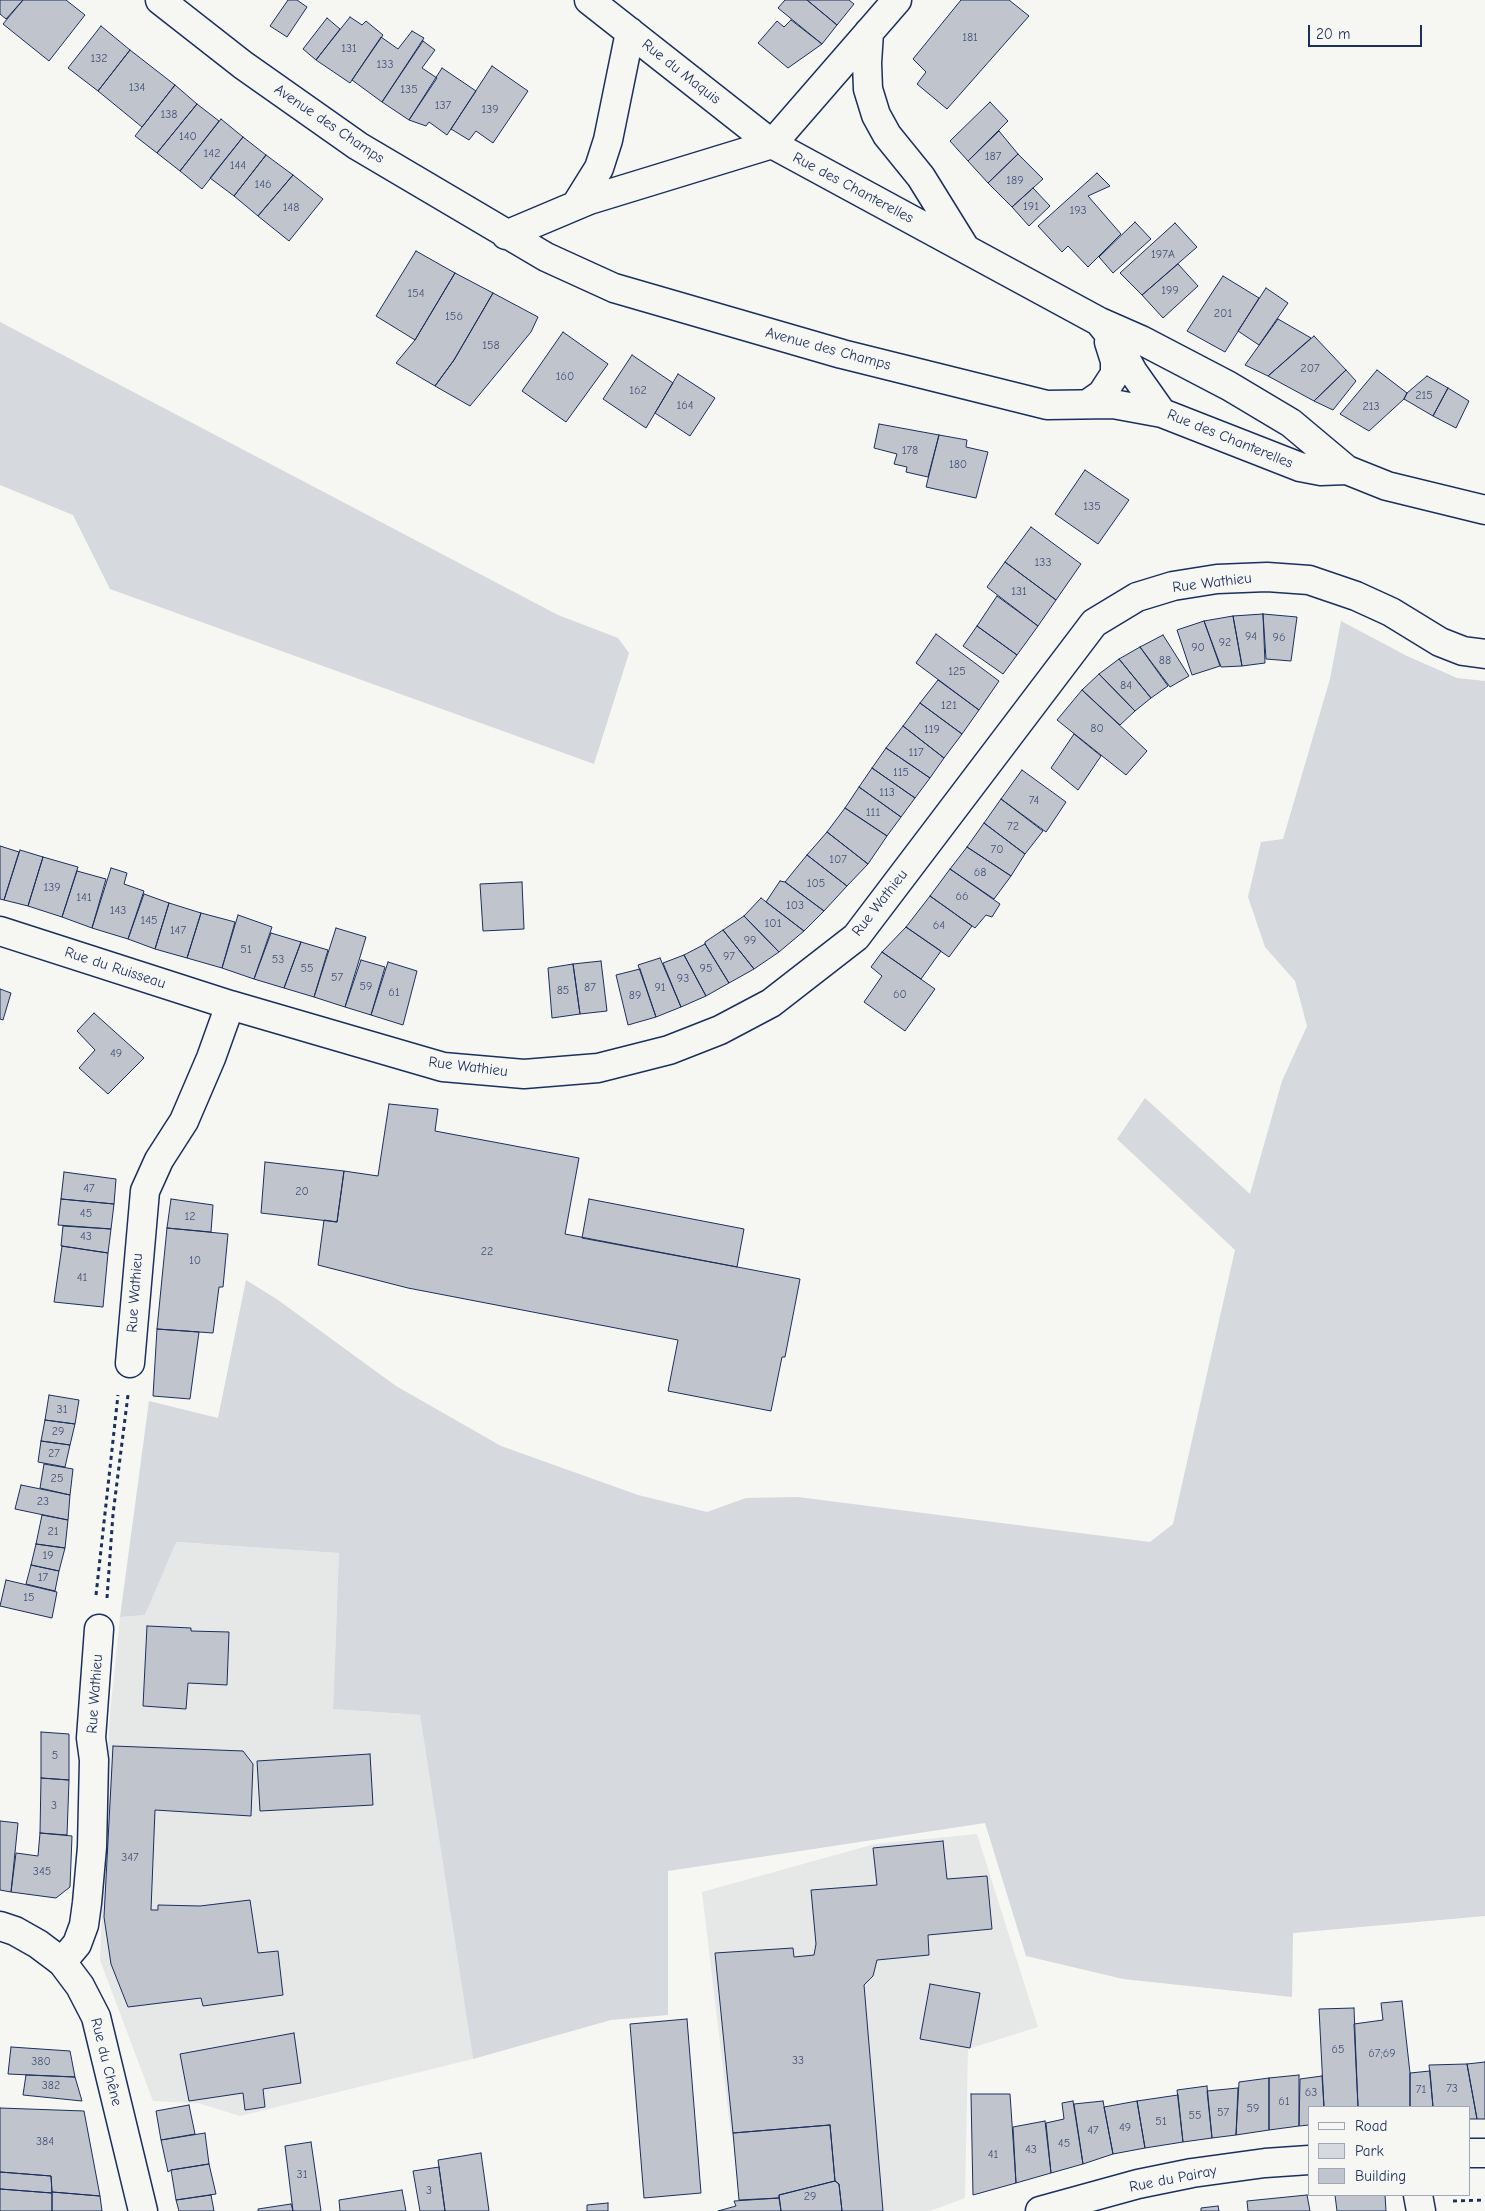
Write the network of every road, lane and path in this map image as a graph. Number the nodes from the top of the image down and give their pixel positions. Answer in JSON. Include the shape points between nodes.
{"nodes":[{"id":1,"x":160,"y":0,"type":"edge"},
{"id":2,"x":589,"y":0,"type":"edge"},
{"id":3,"x":897,"y":0,"type":"edge"},
{"id":4,"x":630,"y":32,"type":"junction"},
{"id":5,"x":869,"y":32,"type":"junction"},
{"id":6,"x":772,"y":144,"type":"junction"},
{"id":7,"x":576,"y":205,"type":"junction"},
{"id":8,"x":506,"y":235,"type":"junction"},
{"id":9,"x":965,"y":248,"type":"junction"},
{"id":10,"x":1100,"y":322,"type":"junction"},
{"id":11,"x":1089,"y":403,"type":"junction"},
{"id":12,"x":1162,"y":413,"type":"junction"},
{"id":13,"x":1347,"y":470,"type":"junction"},
{"id":14,"x":1485,"y":510,"type":"edge"},
{"id":15,"x":1485,"y":654,"type":"edge"},
{"id":16,"x":0,"y":931,"type":"edge"},
{"id":17,"x":230,"y":1005,"type":"junction"},
{"id":18,"x":130,"y":1363,"type":"junction"},
{"id":19,"x":99,"y":1629,"type":"junction"},
{"id":20,"x":0,"y":1926,"type":"edge"},
{"id":21,"x":62,"y":1962,"type":"junction"},
{"id":22,"x":1470,"y":2153,"type":"edge"},
{"id":23,"x":1485,"y":2153,"type":"edge"},
{"id":24,"x":1308,"y":2160,"type":"edge"},
{"id":25,"x":1418,"y":2196,"type":"edge"},
{"id":26,"x":1485,"y":2200,"type":"edge"},
{"id":27,"x":1446,"y":2201,"type":"dead end"},
{"id":28,"x":143,"y":2211,"type":"edge"},
{"id":29,"x":1040,"y":2211,"type":"edge"},
{"id":30,"x":1421,"y":2211,"type":"edge"}],
"edges":[{"from":1,"to":8,"type":"street","name":"Avenue des Champs","via":[[243,65],[358,146]]},
{"from":2,"to":4,"type":"street","name":"Rue du Maquis"},
{"from":3,"to":5,"type":"street","name":"Rue des Chanterelles"},
{"from":4,"to":6,"type":"street","name":"Rue du Maquis"},
{"from":4,"to":7,"type":"street","via":[[608,140],[599,168]]},
{"from":5,"to":6,"type":"street","name":"Rue des Chanterelles"},
{"from":5,"to":9,"type":"street","via":[[868,89],[876,115],[887,136],[921,177]]},
{"from":6,"to":7,"type":"street"},
{"from":6,"to":9,"type":"street","name":"Rue des Chanterelles"},
{"from":7,"to":8,"type":"street"},
{"from":8,"to":11,"type":"street","name":"Avenue des Champs","via":[[614,288],[650,299],[842,354],[1046,405]]},
{"from":9,"to":10,"type":"street","name":"Rue des Chanterelles"},
{"from":10,"to":11,"type":"street","via":[[1112,348],[1115,374],[1102,394]]},
{"from":10,"to":12,"type":"street","name":"Rue des Chanterelles"},
{"from":10,"to":13,"type":"street","name":"Rue des Chanterelles","via":[[1260,403],[1291,423]]},
{"from":11,"to":12,"type":"street","name":"Avenue des Champs"},
{"from":12,"to":13,"type":"street","name":"Rue des Chanterelles","via":[[1300,467],[1321,471]]},
{"from":13,"to":14,"type":"street","name":"Rue des Chanterelles","via":[[1387,486]]},
{"from":15,"to":17,"type":"street","name":"Rue Wathieu","via":[[1463,651],[1440,642],[1391,612],[1309,580],[1267,577],[1217,579],[1173,586],[1137,597],[1094,623],[856,937],[772,1003],[720,1030],[670,1050],[598,1068],[524,1074],[443,1067]]},
{"from":16,"to":17,"type":"street","name":"Rue du Ruisseau"},
{"from":17,"to":18,"type":"street","name":"Rue Wathieu","via":[[184,1121],[145,1191]]},
{"from":18,"to":19,"type":"path","via":[[105,1619]]},
{"from":18,"to":19,"type":"path","via":[[119,1384],[103,1512],[94,1618]]},
{"from":19,"to":21,"type":"street","name":"Rue Wathieu","via":[[91,1738],[94,1760],[93,1837],[87,1903],[84,1926],[77,1944]]},
{"from":20,"to":21,"type":"street","name":"Rue du Chêne","via":[[30,1939]]},
{"from":21,"to":28,"type":"street","name":"Rue du Chêne","via":[[80,1986],[96,2017]]},
{"from":22,"to":23,"type":"street"},
{"from":24,"to":29,"type":"street","name":"Rue du Pairay","via":[[1265,2163],[1138,2184]]},
{"from":25,"to":30,"type":"street"},
{"from":26,"to":27,"type":"path"}]}
